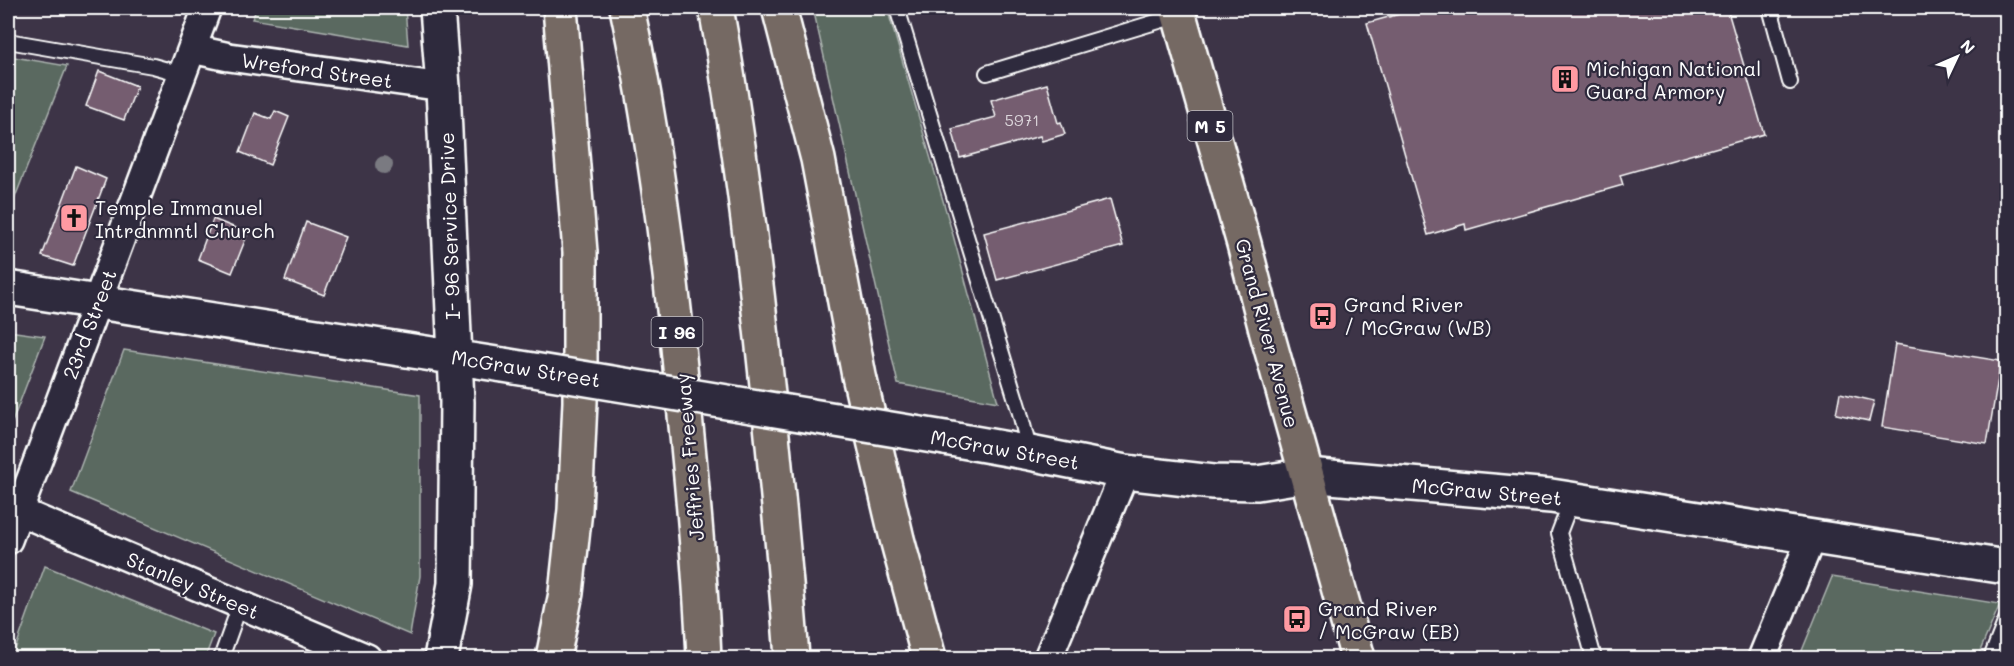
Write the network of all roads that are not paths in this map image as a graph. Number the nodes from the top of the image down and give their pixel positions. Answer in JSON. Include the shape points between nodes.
{"nodes":[{"id":1,"x":207,"y":8,"type":"edge"},
{"id":2,"x":436,"y":8,"type":"edge"},
{"id":3,"x":560,"y":8,"type":"edge"},
{"id":4,"x":627,"y":8,"type":"edge"},
{"id":5,"x":716,"y":8,"type":"edge"},
{"id":6,"x":779,"y":8,"type":"edge"},
{"id":7,"x":897,"y":8,"type":"edge"},
{"id":8,"x":1770,"y":8,"type":"edge"},
{"id":9,"x":1178,"y":11,"type":"edge"},
{"id":10,"x":8,"y":41,"type":"edge"},
{"id":11,"x":192,"y":49,"type":"junction"},
{"id":12,"x":987,"y":73,"type":"dead end"},
{"id":13,"x":182,"y":74,"type":"junction"},
{"id":14,"x":1790,"y":82,"type":"dead end"},
{"id":15,"x":443,"y":87,"type":"junction"},
{"id":16,"x":8,"y":288,"type":"edge"},
{"id":17,"x":98,"y":302,"type":"junction"},
{"id":18,"x":455,"y":356,"type":"junction"},
{"id":19,"x":1030,"y":453,"type":"junction"},
{"id":20,"x":1125,"y":472,"type":"junction"},
{"id":21,"x":1307,"y":475,"type":"junction"},
{"id":22,"x":1572,"y":500,"type":"junction"},
{"id":23,"x":18,"y":511,"type":"junction"},
{"id":24,"x":1812,"y":536,"type":"junction"},
{"id":25,"x":8,"y":540,"type":"edge"},
{"id":26,"x":2007,"y":567,"type":"edge"},
{"id":27,"x":240,"y":605,"type":"junction"},
{"id":28,"x":2007,"y":620,"type":"edge"},
{"id":29,"x":222,"y":658,"type":"edge"},
{"id":30,"x":367,"y":658,"type":"edge"},
{"id":31,"x":441,"y":658,"type":"edge"},
{"id":32,"x":553,"y":658,"type":"edge"},
{"id":33,"x":704,"y":658,"type":"edge"},
{"id":34,"x":792,"y":658,"type":"edge"},
{"id":35,"x":929,"y":658,"type":"edge"},
{"id":36,"x":1048,"y":658,"type":"edge"},
{"id":37,"x":1358,"y":658,"type":"edge"},
{"id":38,"x":1594,"y":658,"type":"edge"},
{"id":39,"x":1762,"y":658,"type":"edge"},
{"id":40,"x":1991,"y":658,"type":"edge"}],
"edges":[{"from":1,"to":11,"type":"street","name":"23rd Street"},
{"from":2,"to":15,"type":"street","name":"I- 96 Service Drive"},
{"from":3,"to":32,"type":"main road","via":[[580,252],[580,402],[575,510],[566,593]]},
{"from":4,"to":33,"type":"main road","name":"Jeffries Freeway","number":"I 96","via":[[669,260],[691,464]]},
{"from":5,"to":34,"type":"main road","via":[[734,107],[760,308]]},
{"from":6,"to":35,"type":"main road","via":[[818,159],[859,376]]},
{"from":7,"to":19,"type":"lane"},
{"from":8,"to":14,"type":"lane"},
{"from":9,"to":12,"type":"lane"},
{"from":9,"to":21,"type":"main road","name":"Grand River Avenue","number":"M 5"},
{"from":10,"to":13,"type":"lane"},
{"from":11,"to":13,"type":"street","name":"23rd Street"},
{"from":11,"to":15,"type":"street","name":"Wreford Street"},
{"from":13,"to":17,"type":"street","name":"23rd Street"},
{"from":15,"to":18,"type":"street","name":"I- 96 Service Drive"},
{"from":16,"to":17,"type":"street","name":"McGraw Street"},
{"from":17,"to":18,"type":"street","name":"McGraw Street"},
{"from":17,"to":23,"type":"street","name":"23rd Street"},
{"from":18,"to":19,"type":"street","name":"McGraw Street","bridge":true},
{"from":18,"to":31,"type":"street","name":"I- 96 Service Drive","via":[[455,584]]},
{"from":19,"to":20,"type":"street","name":"McGraw Street"},
{"from":20,"to":21,"type":"street","name":"McGraw Street","via":[[1257,483]]},
{"from":20,"to":36,"type":"street"},
{"from":21,"to":22,"type":"street","name":"McGraw Street"},
{"from":21,"to":37,"type":"main road","name":"Grand River Avenue","number":"M 5"},
{"from":22,"to":24,"type":"street","name":"McGraw Street"},
{"from":22,"to":38,"type":"lane","via":[[1559,533]]},
{"from":23,"to":25,"type":"street","name":"23rd Street"},
{"from":23,"to":27,"type":"street","name":"Stanley Street"},
{"from":24,"to":26,"type":"street","name":"McGraw Street"},
{"from":24,"to":39,"type":"street"},
{"from":27,"to":29,"type":"lane"},
{"from":27,"to":30,"type":"street","name":"Stanley Street"},
{"from":28,"to":40,"type":"lane"}]}
